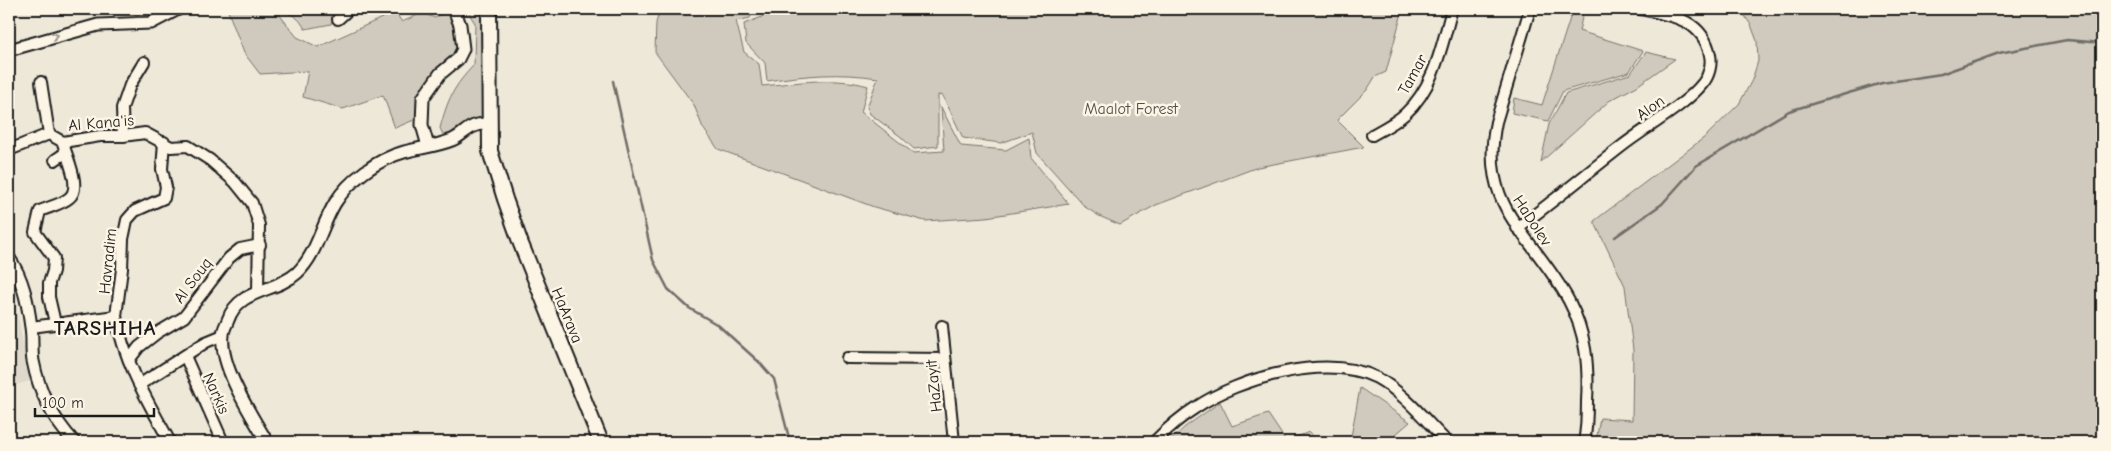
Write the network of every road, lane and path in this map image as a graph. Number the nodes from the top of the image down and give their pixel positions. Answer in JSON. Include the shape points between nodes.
{"nodes":[{"id":1,"x":178,"y":9,"type":"edge"},
{"id":2,"x":349,"y":9,"type":"edge"},
{"id":3,"x":454,"y":9,"type":"edge"},
{"id":4,"x":489,"y":9,"type":"edge"},
{"id":5,"x":1452,"y":9,"type":"edge"},
{"id":6,"x":1530,"y":9,"type":"edge"},
{"id":7,"x":1640,"y":9,"type":"edge"},
{"id":8,"x":338,"y":19,"type":"dead end"},
{"id":9,"x":9,"y":48,"type":"edge"},
{"id":10,"x":144,"y":62,"type":"dead end"},
{"id":11,"x":41,"y":82,"type":"dead end"},
{"id":12,"x":489,"y":123,"type":"junction"},
{"id":13,"x":49,"y":134,"type":"junction"},
{"id":14,"x":1372,"y":135,"type":"dead end"},
{"id":15,"x":123,"y":136,"type":"junction"},
{"id":16,"x":63,"y":142,"type":"junction"},
{"id":17,"x":164,"y":142,"type":"junction"},
{"id":18,"x":428,"y":146,"type":"junction"},
{"id":19,"x":9,"y":150,"type":"edge"},
{"id":20,"x":65,"y":153,"type":"junction"},
{"id":21,"x":55,"y":160,"type":"dead end"},
{"id":22,"x":1517,"y":228,"type":"junction"},
{"id":23,"x":260,"y":245,"type":"junction"},
{"id":24,"x":9,"y":258,"type":"edge"},
{"id":25,"x":258,"y":292,"type":"junction"},
{"id":26,"x":116,"y":316,"type":"junction"},
{"id":27,"x":55,"y":323,"type":"junction"},
{"id":28,"x":942,"y":326,"type":"dead end"},
{"id":29,"x":31,"y":327,"type":"junction"},
{"id":30,"x":223,"y":335,"type":"junction"},
{"id":31,"x":184,"y":356,"type":"junction"},
{"id":32,"x":847,"y":358,"type":"dead end"},
{"id":33,"x":945,"y":359,"type":"junction"},
{"id":34,"x":129,"y":360,"type":"junction"},
{"id":35,"x":139,"y":385,"type":"junction"},
{"id":36,"x":74,"y":442,"type":"edge"},
{"id":37,"x":170,"y":442,"type":"edge"},
{"id":38,"x":223,"y":442,"type":"edge"},
{"id":39,"x":267,"y":442,"type":"edge"},
{"id":40,"x":601,"y":442,"type":"edge"},
{"id":41,"x":954,"y":442,"type":"edge"},
{"id":42,"x":1154,"y":442,"type":"edge"},
{"id":43,"x":1447,"y":442,"type":"edge"},
{"id":44,"x":1584,"y":442,"type":"edge"}],
"edges":[{"from":9,"to":1,"type":"street","one_way":true,"via":[[98,25],[151,23]]},
{"from":2,"to":8,"type":"street"},
{"from":3,"to":18,"type":"street","via":[[463,49],[423,98],[422,124]]},
{"from":4,"to":12,"type":"main road","name":"HaArava"},
{"from":5,"to":14,"type":"street","name":"Tamar","via":[[1427,86],[1405,114]]},
{"from":6,"to":22,"type":"street","name":"HaDolev","via":[[1493,136],[1493,175],[1505,209]]},
{"from":7,"to":22,"type":"street","name":"Alon","via":[[1682,18],[1698,30],[1709,48],[1711,61],[1704,82]]},
{"from":10,"to":15,"type":"street","via":[[130,85],[122,108]]},
{"from":11,"to":13,"type":"street"},
{"from":12,"to":18,"type":"street","via":[[475,125],[452,140]]},
{"from":12,"to":40,"type":"main road","name":"HaArava","via":[[490,150],[504,200]]},
{"from":13,"to":16,"type":"street","name":"Al Kana'is"},
{"from":13,"to":19,"type":"street","name":"Al Kana'is"},
{"from":15,"to":16,"type":"street","name":"Al Kana'is"},
{"from":15,"to":17,"type":"street","name":"Al Kana'is","via":[[146,133]]},
{"from":16,"to":20,"type":"street"},
{"from":17,"to":23,"type":"street","name":"Al Kana'is","via":[[172,147],[188,146],[235,182],[252,203],[260,225]]},
{"from":17,"to":26,"type":"street","name":"Havradim","via":[[164,198],[135,211],[127,220]]},
{"from":18,"to":25,"type":"street","via":[[387,159],[367,170],[346,188],[334,204],[303,267],[290,279]]},
{"from":20,"to":21,"type":"street"},
{"from":20,"to":27,"type":"street","via":[[72,166],[72,195],[68,200],[40,211],[35,232],[54,258],[49,283]]},
{"from":22,"to":44,"type":"street","name":"HaDolev","via":[[1559,284],[1584,337],[1588,374]]},
{"from":23,"to":25,"type":"street","name":"Al Kana'is"},
{"from":23,"to":34,"type":"street","name":"Al Souq","via":[[240,249],[229,258],[184,318],[157,333]]},
{"from":24,"to":29,"type":"street","via":[[23,288]]},
{"from":25,"to":30,"type":"street","via":[[247,296],[231,311]]},
{"from":26,"to":27,"type":"street"},
{"from":26,"to":34,"type":"street"},
{"from":27,"to":29,"type":"street"},
{"from":28,"to":33,"type":"street","name":"HaZayit"},
{"from":29,"to":36,"type":"street","via":[[33,360],[42,393],[51,413]]},
{"from":30,"to":31,"type":"street"},
{"from":30,"to":39,"type":"street","via":[[240,397]]},
{"from":31,"to":35,"type":"street"},
{"from":31,"to":38,"type":"street","name":"Narkis"},
{"from":32,"to":33,"type":"street"},
{"from":33,"to":41,"type":"street","name":"HaZayit"},
{"from":34,"to":35,"type":"street"},
{"from":35,"to":37,"type":"street"},
{"from":42,"to":43,"type":"street","via":[[1170,425],[1222,393],[1277,374],[1333,368],[1378,379],[1408,403]]}]}
